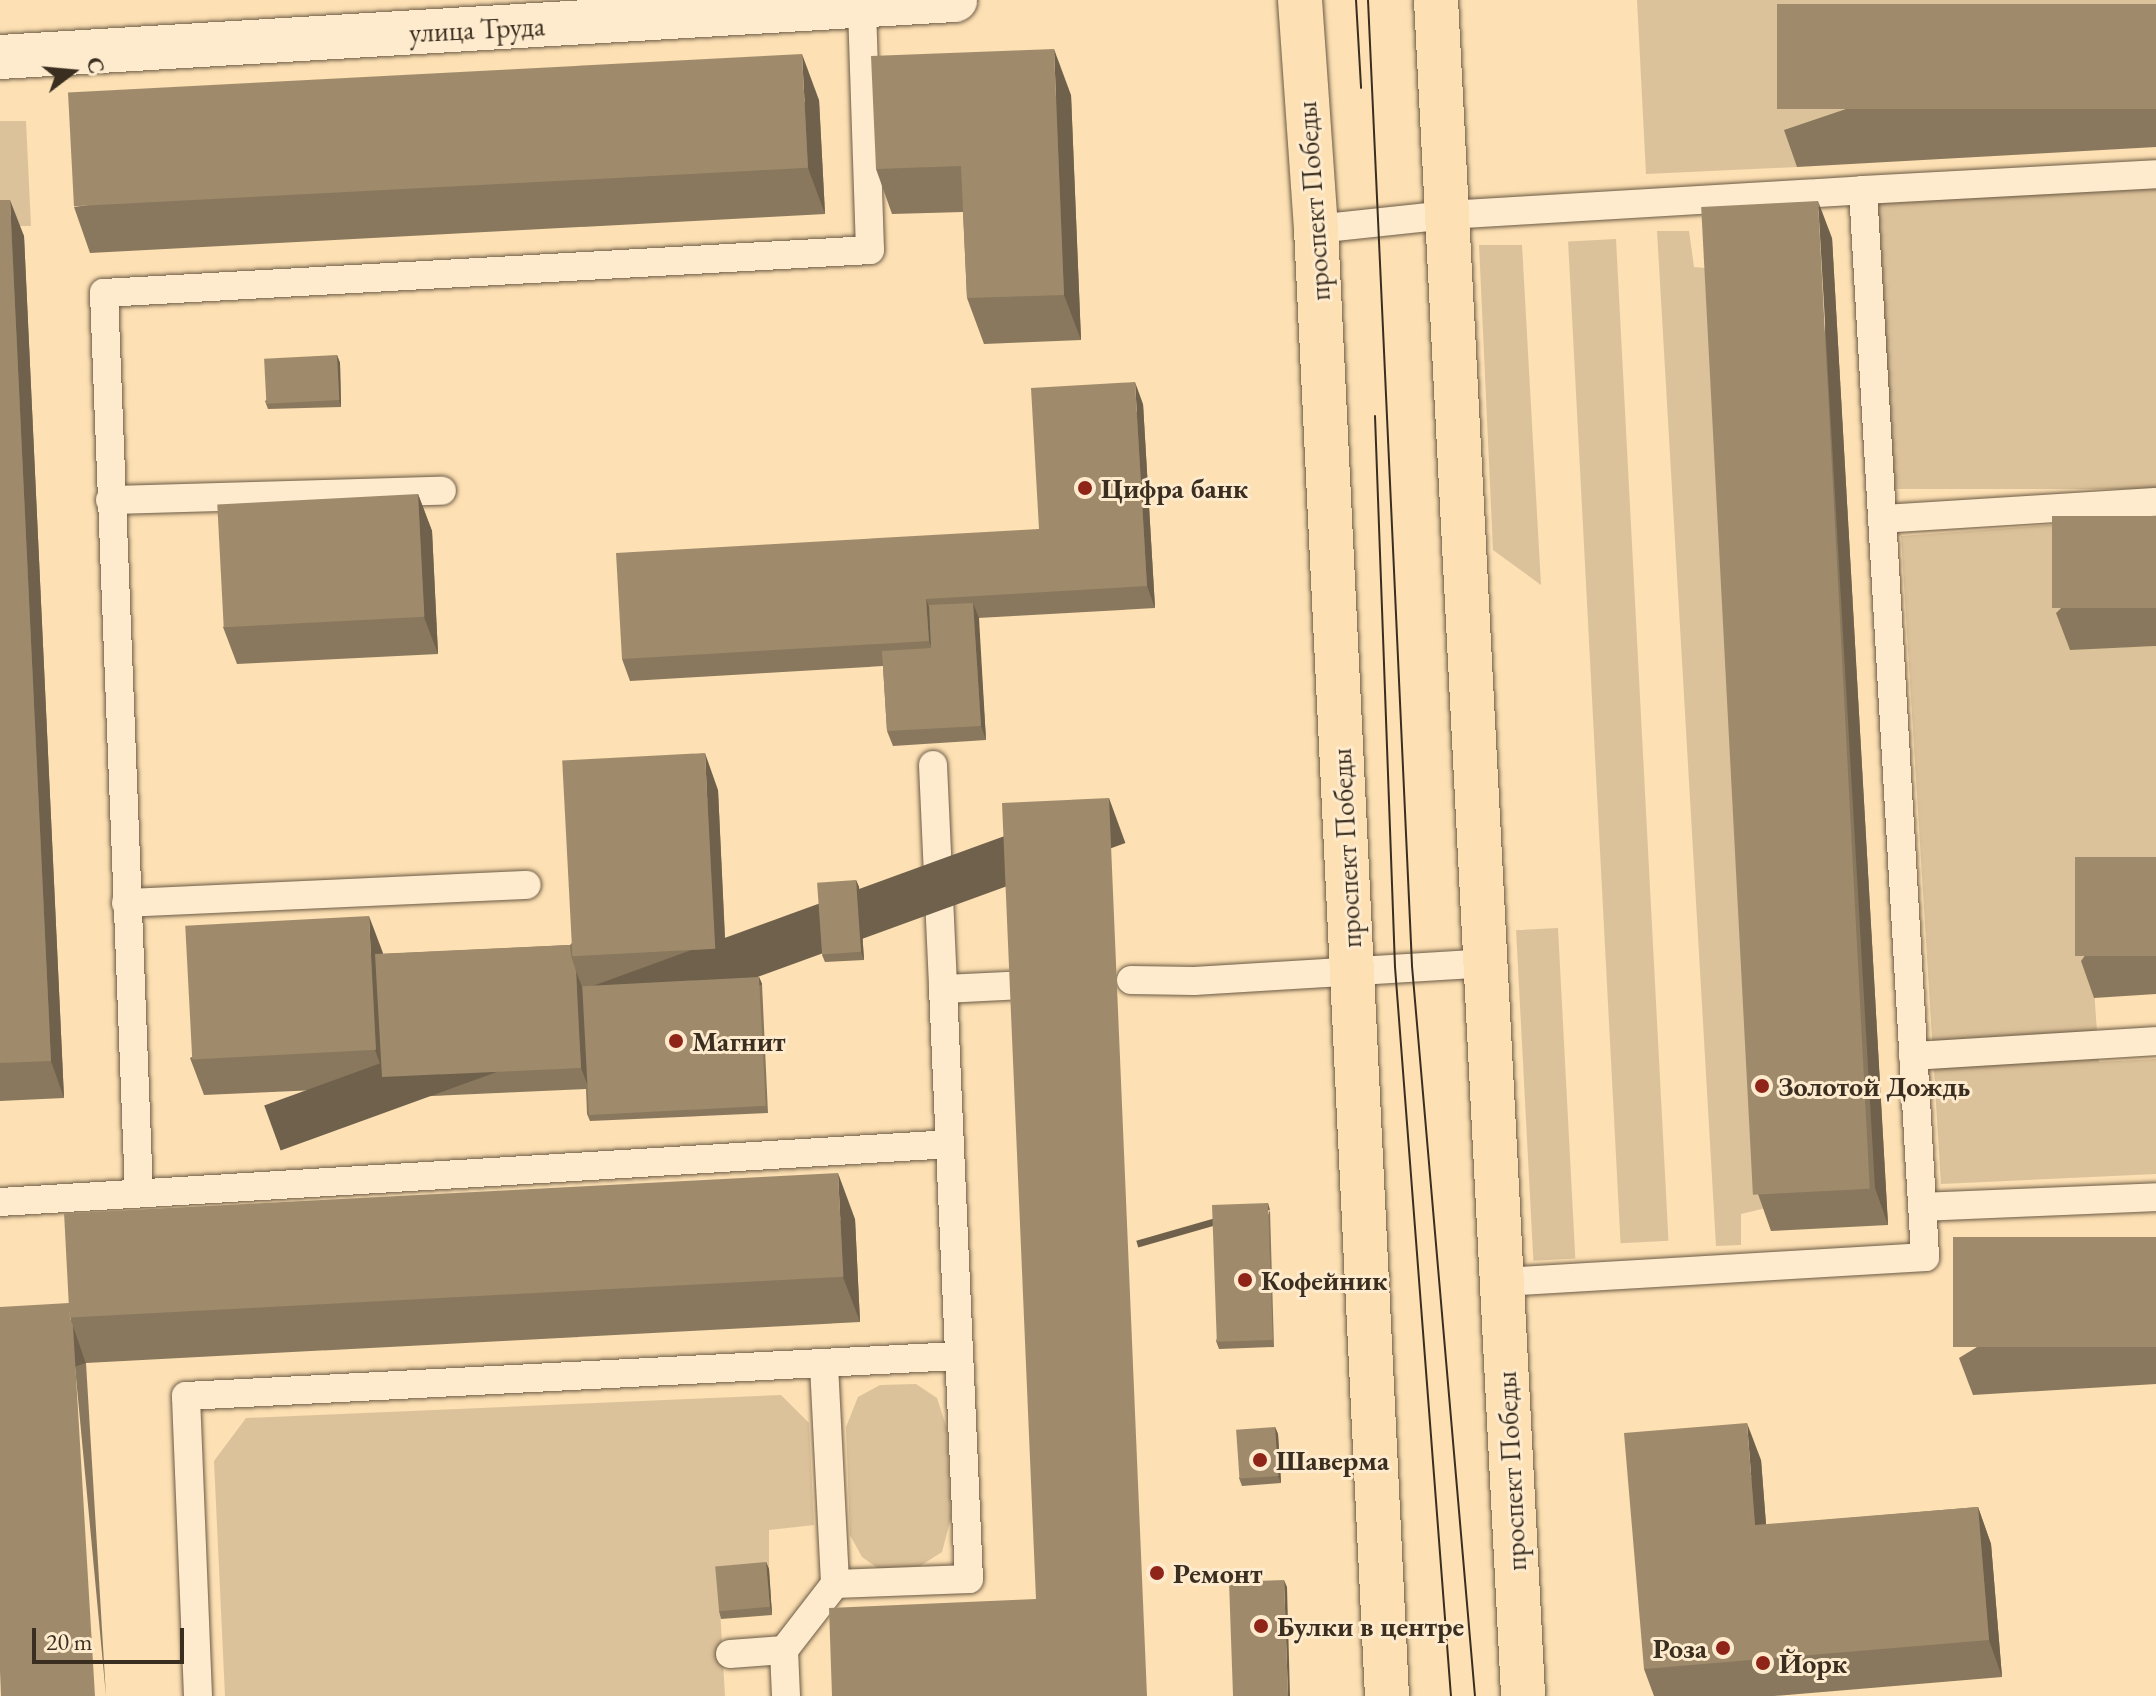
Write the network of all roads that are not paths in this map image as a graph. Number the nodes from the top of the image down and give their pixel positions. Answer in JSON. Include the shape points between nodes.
{"nodes":[{"id":1,"x":955,"y":0,"type":"edge"},
{"id":2,"x":1300,"y":0,"type":"edge"},
{"id":3,"x":1436,"y":0,"type":"edge"},
{"id":4,"x":862,"y":6,"type":"junction"},
{"id":5,"x":0,"y":57,"type":"edge"},
{"id":6,"x":2156,"y":174,"type":"edge"},
{"id":7,"x":1863,"y":190,"type":"junction"},
{"id":8,"x":1447,"y":215,"type":"junction"},
{"id":9,"x":1316,"y":229,"type":"junction"},
{"id":10,"x":442,"y":491,"type":"dead end"},
{"id":11,"x":110,"y":500,"type":"junction"},
{"id":12,"x":2156,"y":502,"type":"edge"},
{"id":13,"x":1882,"y":519,"type":"junction"},
{"id":14,"x":933,"y":765,"type":"dead end"},
{"id":15,"x":527,"y":885,"type":"dead end"},
{"id":16,"x":126,"y":903,"type":"junction"},
{"id":17,"x":1485,"y":963,"type":"junction"},
{"id":18,"x":1353,"y":969,"type":"junction"},
{"id":19,"x":1131,"y":980,"type":"dead end"},
{"id":20,"x":1024,"y":985,"type":"edge"},
{"id":21,"x":943,"y":989,"type":"junction"},
{"id":22,"x":2156,"y":1041,"type":"edge"},
{"id":23,"x":1913,"y":1056,"type":"junction"},
{"id":24,"x":950,"y":1144,"type":"junction"},
{"id":25,"x":139,"y":1192,"type":"junction"},
{"id":26,"x":2156,"y":1197,"type":"edge"},
{"id":27,"x":0,"y":1202,"type":"edge"},
{"id":28,"x":1922,"y":1207,"type":"junction"},
{"id":29,"x":1500,"y":1282,"type":"junction"},
{"id":30,"x":958,"y":1356,"type":"junction"},
{"id":31,"x":824,"y":1365,"type":"junction"},
{"id":32,"x":835,"y":1584,"type":"junction"},
{"id":33,"x":784,"y":1650,"type":"junction"},
{"id":34,"x":730,"y":1654,"type":"dead end"},
{"id":35,"x":198,"y":1696,"type":"edge"},
{"id":36,"x":786,"y":1696,"type":"edge"},
{"id":37,"x":1387,"y":1696,"type":"edge"},
{"id":38,"x":1523,"y":1696,"type":"edge"}],
"edges":[{"from":1,"to":4,"type":"street","name":"улица Труда"},
{"from":2,"to":9,"type":"main road","name":"проспект Победы"},
{"from":3,"to":8,"type":"main road","name":"проспект Победы"},
{"from":4,"to":5,"type":"street","name":"улица Труда"},
{"from":4,"to":11,"type":"lane","via":[[870,250],[104,293]]},
{"from":6,"to":7,"type":"lane"},
{"from":7,"to":8,"type":"lane"},
{"from":7,"to":13,"type":"lane"},
{"from":8,"to":9,"type":"lane"},
{"from":8,"to":17,"type":"main road","name":"проспект Победы"},
{"from":9,"to":18,"type":"main road","name":"проспект Победы"},
{"from":10,"to":11,"type":"lane"},
{"from":11,"to":16,"type":"lane"},
{"from":12,"to":13,"type":"lane"},
{"from":13,"to":23,"type":"lane"},
{"from":14,"to":21,"type":"lane"},
{"from":15,"to":16,"type":"lane"},
{"from":16,"to":25,"type":"lane"},
{"from":17,"to":18,"type":"lane"},
{"from":17,"to":29,"type":"main road","name":"проспект Победы"},
{"from":18,"to":19,"type":"lane","via":[[1194,981]]},
{"from":18,"to":37,"type":"main road","name":"проспект Победы"},
{"from":20,"to":21,"type":"lane"},
{"from":21,"to":24,"type":"lane"},
{"from":22,"to":23,"type":"lane"},
{"from":23,"to":28,"type":"lane"},
{"from":24,"to":25,"type":"lane"},
{"from":24,"to":30,"type":"lane"},
{"from":25,"to":27,"type":"lane"},
{"from":26,"to":28,"type":"lane"},
{"from":28,"to":29,"type":"lane","via":[[1925,1257]]},
{"from":29,"to":38,"type":"main road","name":"проспект Победы"},
{"from":30,"to":31,"type":"lane"},
{"from":30,"to":32,"type":"lane","via":[[969,1579]]},
{"from":31,"to":32,"type":"lane"},
{"from":31,"to":35,"type":"lane","via":[[186,1396]]},
{"from":32,"to":33,"type":"lane"},
{"from":33,"to":34,"type":"lane"},
{"from":33,"to":36,"type":"lane"}]}
